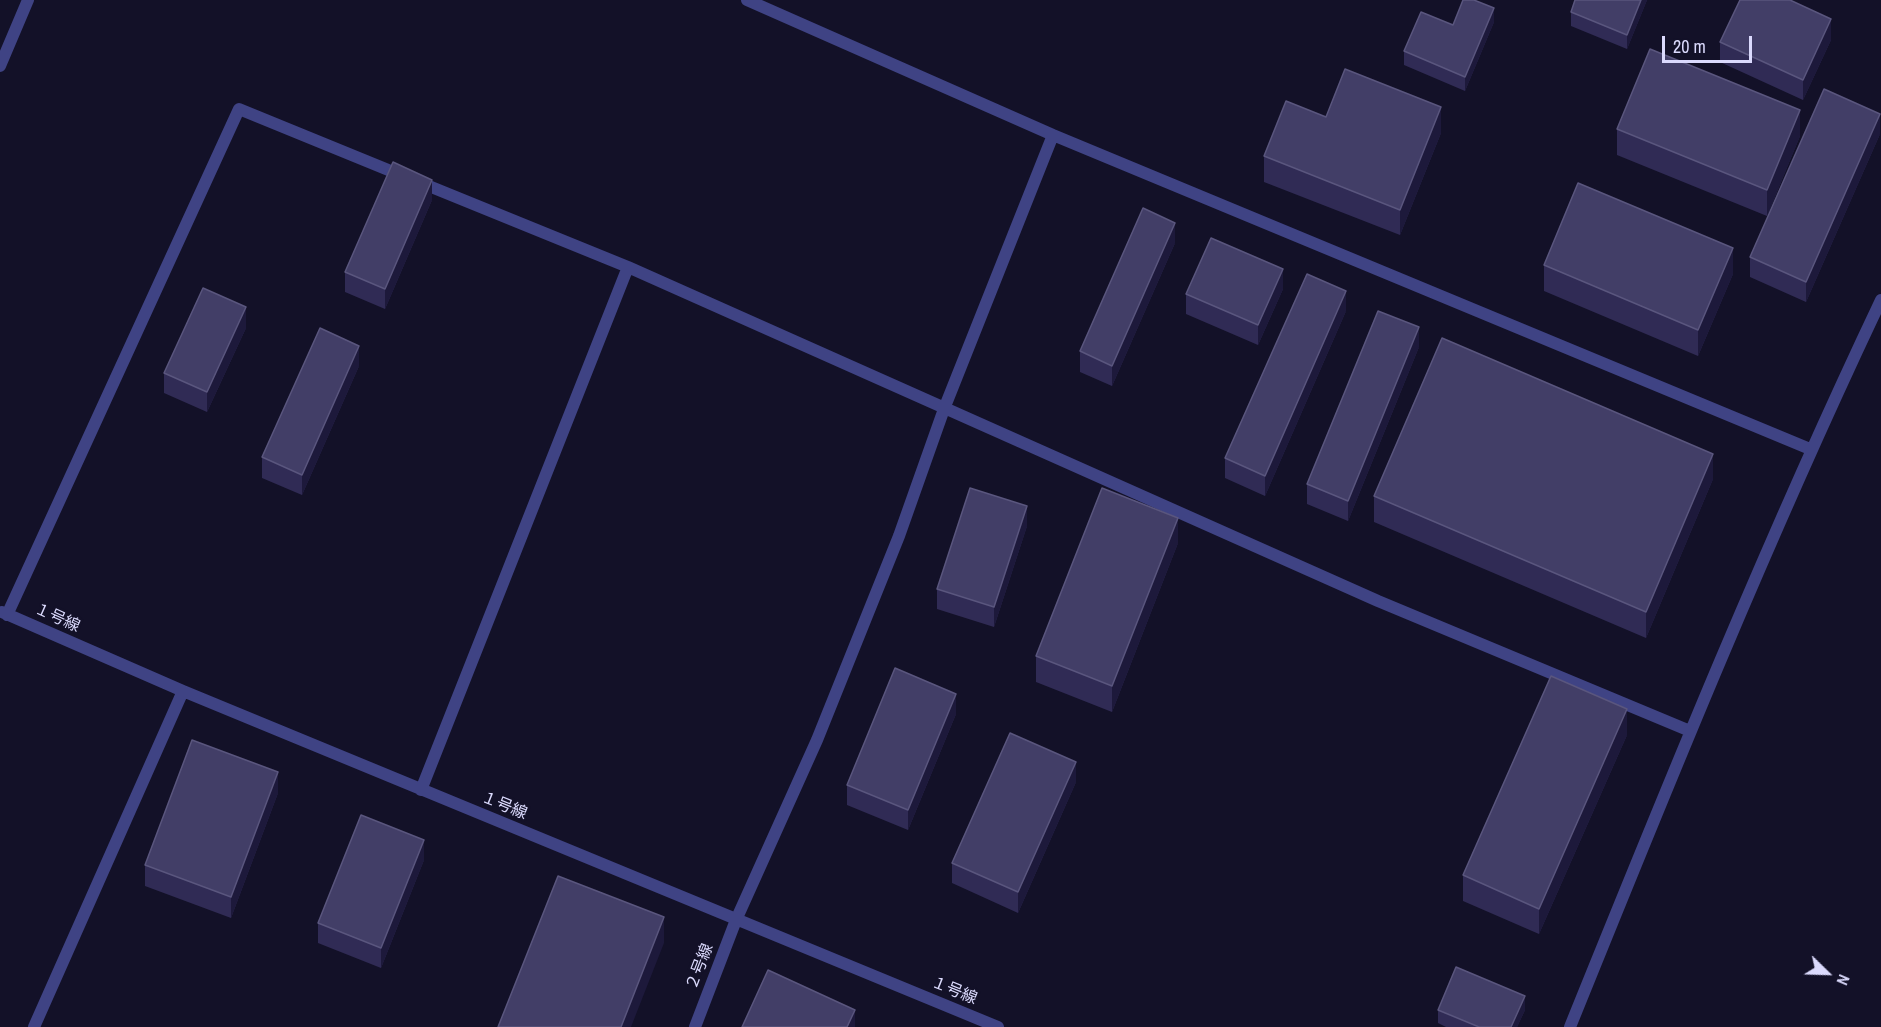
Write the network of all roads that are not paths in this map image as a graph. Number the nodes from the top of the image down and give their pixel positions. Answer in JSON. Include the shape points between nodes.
{"nodes":[{"id":1,"x":28,"y":0,"type":"edge"},
{"id":2,"x":747,"y":0,"type":"edge"},
{"id":3,"x":0,"y":66,"type":"edge"},
{"id":4,"x":1053,"y":135,"type":"junction"},
{"id":5,"x":628,"y":267,"type":"junction"},
{"id":6,"x":1881,"y":300,"type":"edge"},
{"id":7,"x":944,"y":409,"type":"junction"},
{"id":8,"x":1810,"y":449,"type":"junction"},
{"id":9,"x":4,"y":613,"type":"edge"},
{"id":10,"x":183,"y":691,"type":"junction"},
{"id":11,"x":1690,"y":731,"type":"junction"},
{"id":12,"x":421,"y":790,"type":"junction"},
{"id":13,"x":736,"y":920,"type":"junction"},
{"id":14,"x":34,"y":1027,"type":"edge"},
{"id":15,"x":695,"y":1027,"type":"edge"},
{"id":16,"x":998,"y":1027,"type":"edge"},
{"id":17,"x":1570,"y":1027,"type":"edge"}],
"edges":[{"from":1,"to":3,"type":"lane"},
{"from":2,"to":4,"type":"lane"},
{"from":4,"to":7,"type":"lane","name":"２号線"},
{"from":4,"to":8,"type":"lane"},
{"from":5,"to":7,"type":"lane"},
{"from":5,"to":9,"type":"lane","via":[[239,109]]},
{"from":5,"to":12,"type":"lane"},
{"from":6,"to":8,"type":"lane"},
{"from":7,"to":11,"type":"lane","via":[[1378,601]]},
{"from":7,"to":13,"type":"lane","name":"２号線","via":[[899,536],[817,740]]},
{"from":8,"to":11,"type":"lane"},
{"from":9,"to":10,"type":"lane","name":"１号線"},
{"from":10,"to":12,"type":"lane","name":"１号線"},
{"from":10,"to":14,"type":"lane"},
{"from":11,"to":17,"type":"lane"},
{"from":12,"to":13,"type":"lane","name":"１号線"},
{"from":13,"to":15,"type":"lane","name":"２号線"},
{"from":13,"to":16,"type":"lane","name":"１号線"}]}
